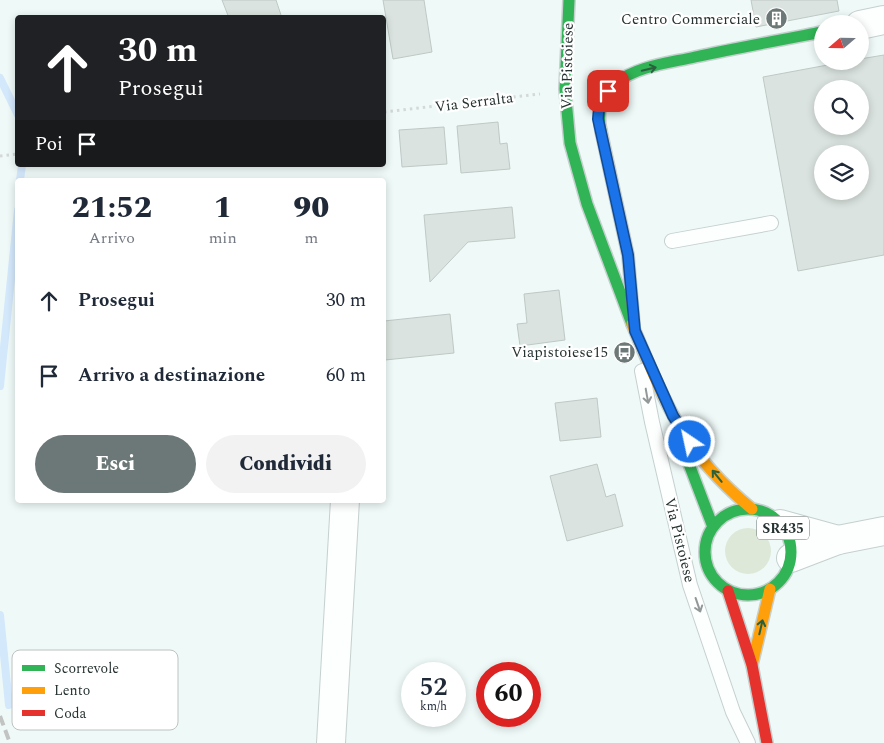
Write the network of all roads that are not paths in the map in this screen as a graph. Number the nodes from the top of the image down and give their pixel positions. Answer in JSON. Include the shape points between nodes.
{"nodes":[{"id":1,"x":569,"y":0,"type":"edge"},
{"id":2,"x":814,"y":34,"type":"edge"},
{"id":3,"x":771,"y":222,"type":"dead end"},
{"id":4,"x":672,"y":241,"type":"dead end"},
{"id":5,"x":635,"y":331,"type":"junction"},
{"id":6,"x":673,"y":416,"type":"junction"},
{"id":7,"x":345,"y":503,"type":"edge"},
{"id":8,"x":752,"y":509,"type":"junction"},
{"id":9,"x":780,"y":524,"type":"junction"},
{"id":10,"x":713,"y":527,"type":"junction"},
{"id":11,"x":884,"y":531,"type":"edge"},
{"id":12,"x":838,"y":540,"type":"junction"},
{"id":13,"x":790,"y":558,"type":"junction"},
{"id":14,"x":770,"y":589,"type":"junction"},
{"id":15,"x":728,"y":591,"type":"junction"},
{"id":16,"x":752,"y":665,"type":"junction"},
{"id":17,"x":331,"y":743,"type":"edge"},
{"id":18,"x":748,"y":743,"type":"edge"},
{"id":19,"x":767,"y":743,"type":"edge"}],
"edges":[{"from":1,"to":5,"type":"main road","name":"Via Pistoiese","number":"SR435","via":[[564,91],[570,144],[613,277]]},
{"from":5,"to":2,"type":"main road","one_way":true,"via":[[628,255],[598,119],[603,100],[616,83],[640,71]]},
{"from":3,"to":4,"type":"lane"},
{"from":5,"to":6,"type":"main road","name":"Via Pistoiese","number":"SR435"},
{"from":5,"to":18,"type":"lane","name":"Via Pistoiese","one_way":true,"via":[[652,422],[690,585],[733,712]]},
{"from":8,"to":6,"type":"main road","name":"Via Pistoiese","number":"SR435","one_way":true,"via":[[724,485]]},
{"from":6,"to":10,"type":"main road","name":"Via Pistoiese","number":"SR435"},
{"from":7,"to":17,"type":"street"},
{"from":8,"to":9,"type":"main road","name":"Via Pistoiese","number":"SR435","via":[[772,516]]},
{"from":8,"to":10,"type":"main road","number":"SR435","via":[[734,511]]},
{"from":9,"to":12,"type":"street"},
{"from":9,"to":13,"type":"main road","number":"SR435","via":[[789,540]]},
{"from":10,"to":15,"type":"main road","name":"Via Pistoiese","number":"SR435","via":[[708,536],[705,557],[713,577]]},
{"from":11,"to":12,"type":"street"},
{"from":12,"to":13,"type":"street"},
{"from":13,"to":14,"type":"main road","name":"Via Pistoiese","number":"SR435","via":[[784,576]]},
{"from":14,"to":15,"type":"main road","via":[[750,595]]},
{"from":16,"to":14,"type":"main road","name":"Via Pistoiese","number":"SR435","one_way":true},
{"from":15,"to":16,"type":"main road","name":"Via Pistoiese","number":"SR435"},
{"from":16,"to":19,"type":"main road","name":"Via Pistoiese","number":"SR435"}]}
